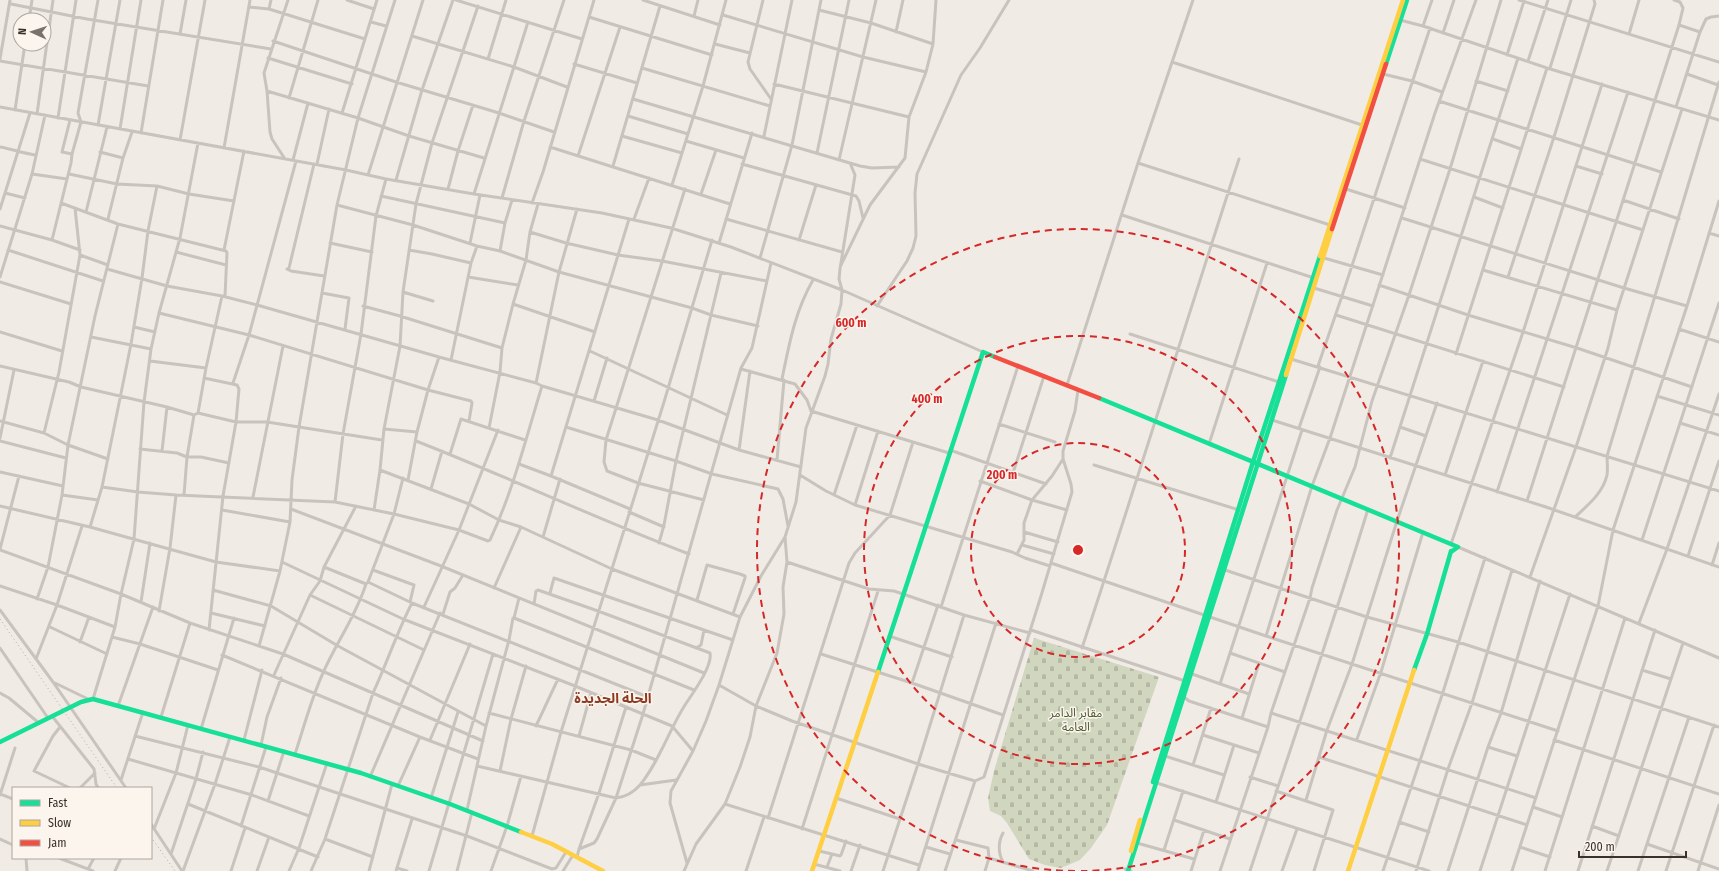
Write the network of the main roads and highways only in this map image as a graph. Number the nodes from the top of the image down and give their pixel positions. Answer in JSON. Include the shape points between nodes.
{"nodes":[{"id":1,"x":1403,"y":0,"type":"edge"},
{"id":2,"x":1407,"y":0,"type":"edge"},
{"id":3,"x":1398,"y":20,"type":"junction"},
{"id":4,"x":1256,"y":463,"type":"junction"},
{"id":5,"x":1451,"y":544,"type":"junction"},
{"id":6,"x":1451,"y":552,"type":"junction"},
{"id":7,"x":1208,"y":617,"type":"junction"},
{"id":8,"x":1183,"y":696,"type":"junction"},
{"id":9,"x":0,"y":742,"type":"edge"},
{"id":10,"x":1155,"y":782,"type":"junction"},
{"id":11,"x":1127,"y":870,"type":"edge"},
{"id":12,"x":603,"y":871,"type":"edge"},
{"id":13,"x":812,"y":871,"type":"edge"},
{"id":14,"x":1348,"y":871,"type":"edge"}],
"edges":[{"from":1,"to":3,"type":"main road"},
{"from":2,"to":3,"type":"main road"},
{"from":3,"to":4,"type":"main road","via":[[1279,382]]},
{"from":3,"to":4,"type":"main road","via":[[1292,359]]},
{"from":4,"to":5,"type":"main road"},
{"from":4,"to":7,"type":"main road","via":[[1239,510]]},
{"from":4,"to":7,"type":"main road","via":[[1225,570]]},
{"from":4,"to":13,"type":"main road","via":[[983,352]]},
{"from":5,"to":6,"type":"main road"},
{"from":5,"to":6,"type":"main road","via":[[1458,547]]},
{"from":6,"to":14,"type":"main road","via":[[1427,634]]},
{"from":7,"to":8,"type":"main road"},
{"from":7,"to":8,"type":"main road","via":[[1185,681]]},
{"from":8,"to":10,"type":"main road"},
{"from":8,"to":10,"type":"main road"},
{"from":9,"to":12,"type":"main road","via":[[90,699],[370,776],[532,836]]},
{"from":10,"to":11,"type":"main road"},
{"from":10,"to":11,"type":"main road"}]}
